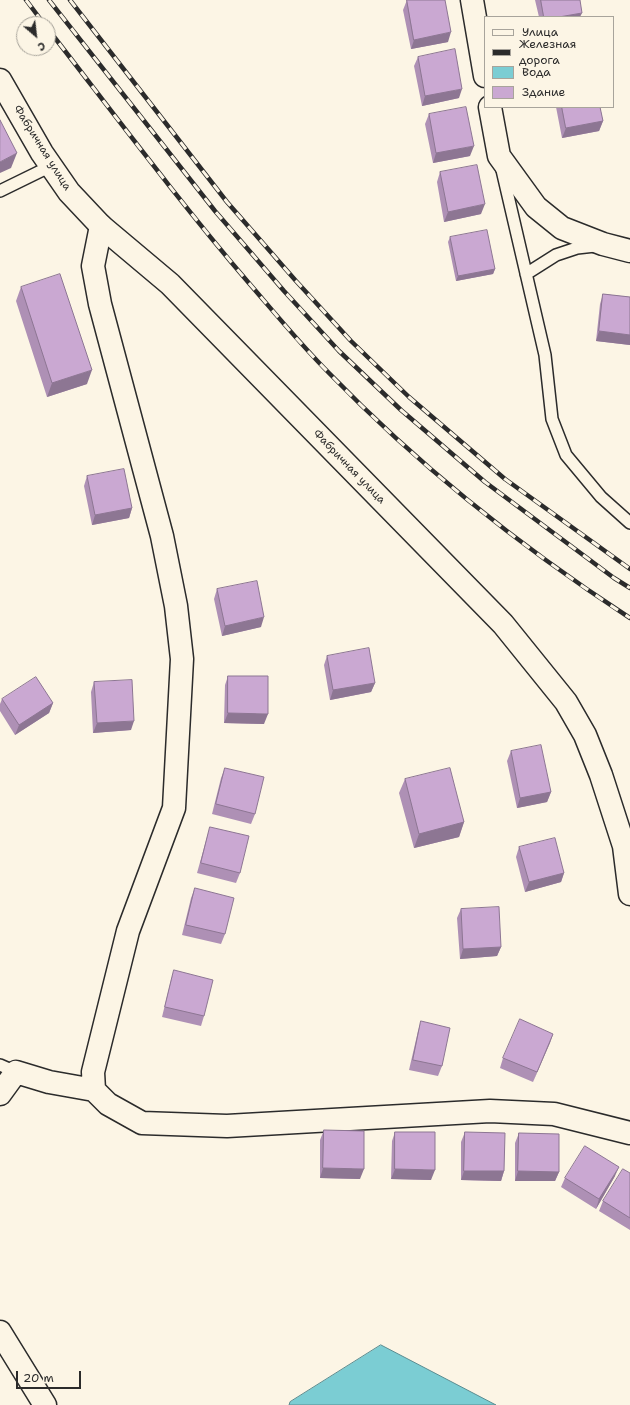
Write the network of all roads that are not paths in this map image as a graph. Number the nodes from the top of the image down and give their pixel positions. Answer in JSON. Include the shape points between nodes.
{"nodes":[{"id":1,"x":472,"y":0,"type":"edge"},
{"id":2,"x":484,"y":70,"type":"edge"},
{"id":3,"x":0,"y":80,"type":"edge"},
{"id":4,"x":490,"y":108,"type":"edge"},
{"id":5,"x":499,"y":156,"type":"junction"},
{"id":6,"x":51,"y":166,"type":"junction"},
{"id":7,"x":0,"y":190,"type":"edge"},
{"id":8,"x":101,"y":226,"type":"junction"},
{"id":9,"x":603,"y":244,"type":"junction"},
{"id":10,"x":630,"y":250,"type":"edge"},
{"id":11,"x":526,"y":274,"type":"junction"},
{"id":12,"x":630,"y":523,"type":"edge"},
{"id":13,"x":630,"y":894,"type":"edge"},
{"id":14,"x":8,"y":1068,"type":"edge"},
{"id":15,"x":94,"y":1090,"type":"junction"},
{"id":16,"x":0,"y":1094,"type":"edge"},
{"id":17,"x":630,"y":1133,"type":"edge"},
{"id":18,"x":0,"y":1332,"type":"edge"},
{"id":19,"x":45,"y":1405,"type":"edge"}],
"edges":[{"from":1,"to":2,"type":"street"},
{"from":3,"to":6,"type":"street","name":"Фабричная улица"},
{"from":4,"to":5,"type":"street"},
{"from":5,"to":9,"type":"street","via":[[536,207],[562,228]]},
{"from":5,"to":11,"type":"lane"},
{"from":6,"to":7,"type":"lane"},
{"from":6,"to":8,"type":"street","name":"Фабричная улица","via":[[69,192]]},
{"from":8,"to":13,"type":"street","name":"Фабричная улица","via":[[170,284],[498,618],[566,702],[585,734],[601,775],[624,846]]},
{"from":8,"to":15,"type":"street","via":[[93,266],[100,304],[162,536],[176,606],[182,659],[174,808],[128,931],[93,1072]]},
{"from":9,"to":10,"type":"street"},
{"from":9,"to":11,"type":"lane","via":[[577,248],[556,255]]},
{"from":11,"to":12,"type":"lane","via":[[545,355],[552,419],[563,448],[601,497]]},
{"from":14,"to":15,"type":"street","via":[[49,1082]]},
{"from":14,"to":16,"type":"street"},
{"from":15,"to":17,"type":"street","via":[[108,1104],[142,1123],[227,1126],[490,1111],[554,1114]]},
{"from":18,"to":19,"type":"street"}]}
